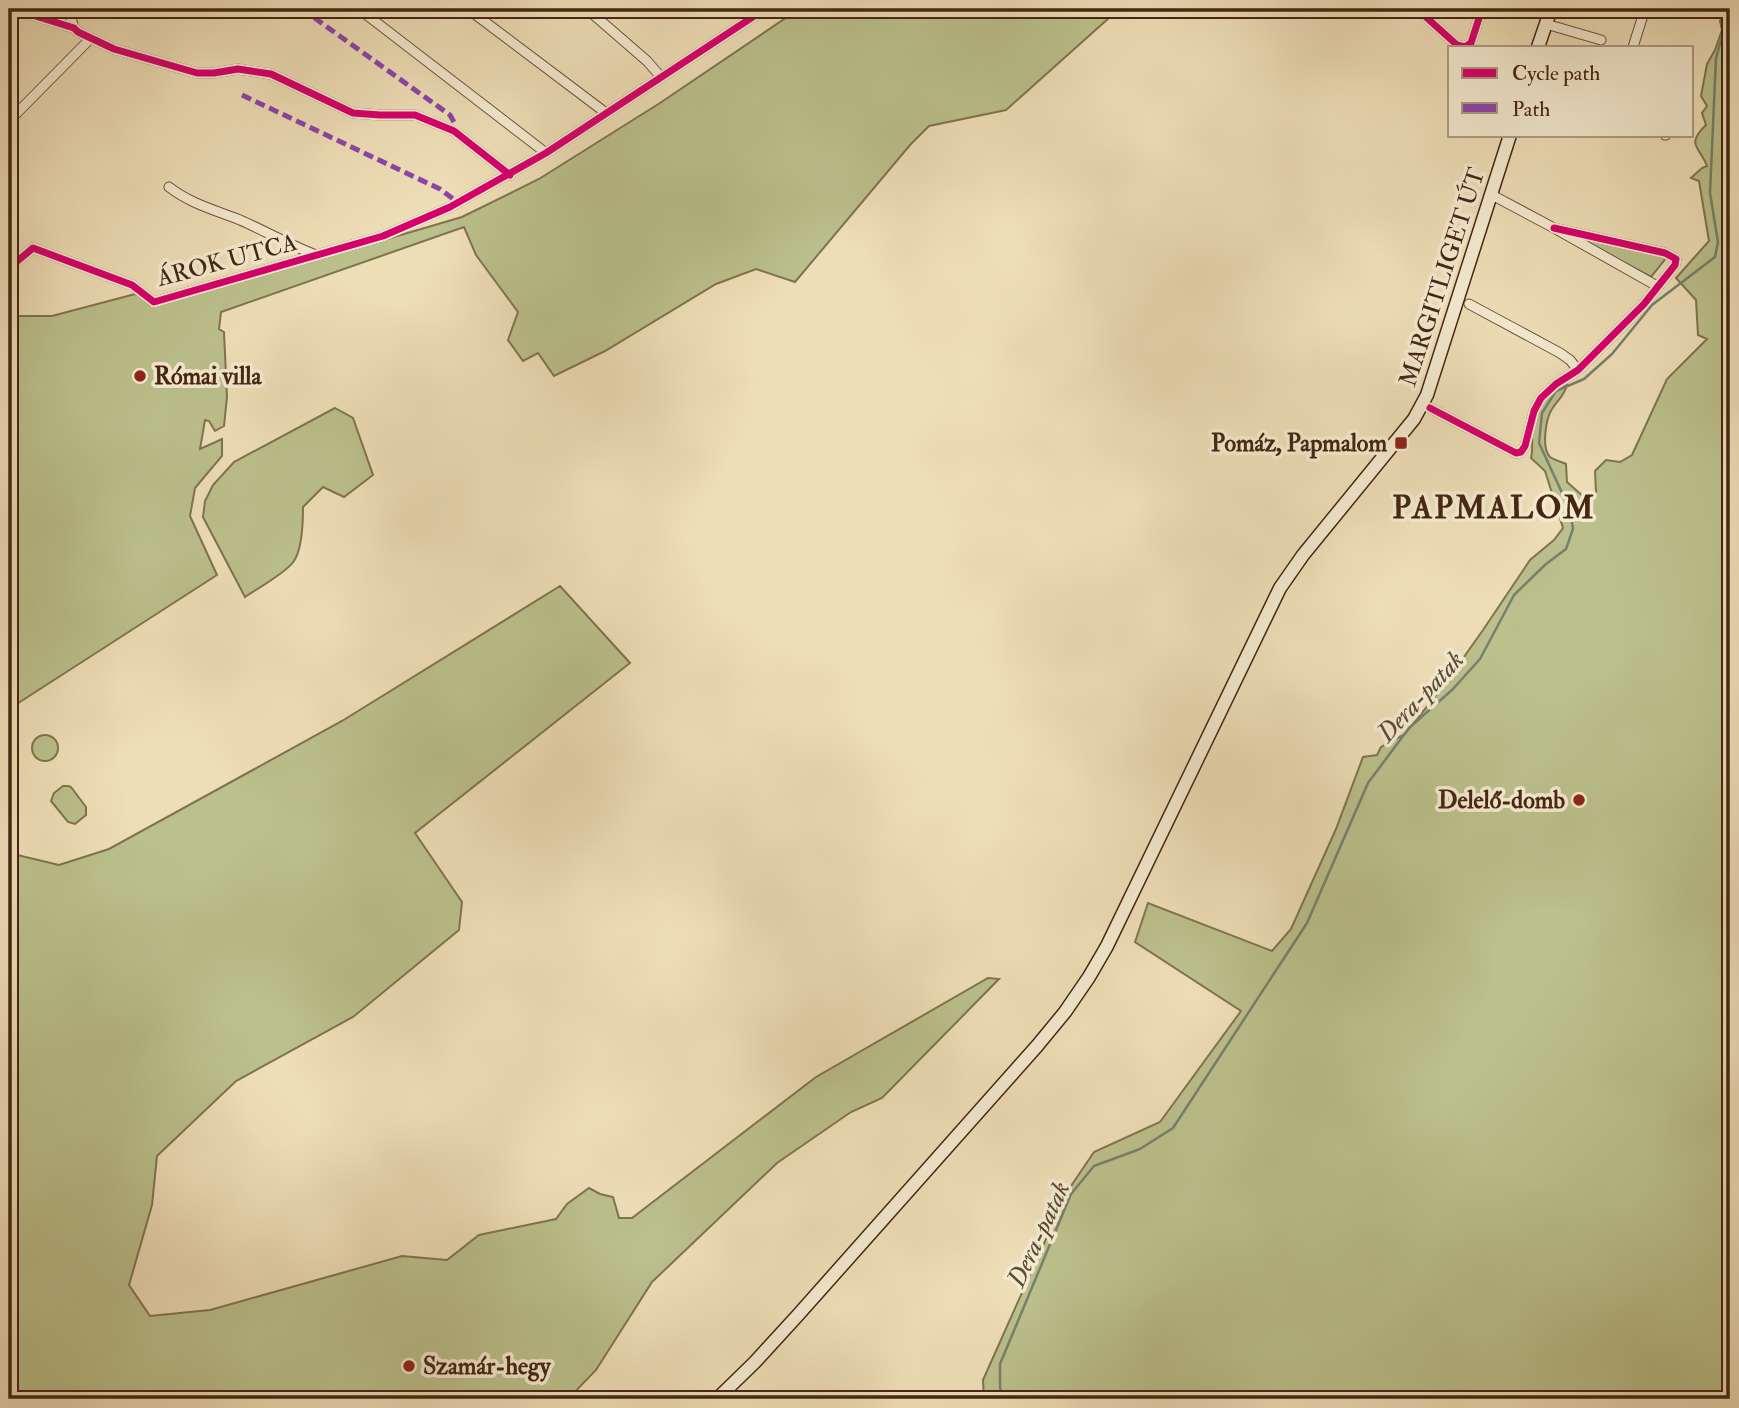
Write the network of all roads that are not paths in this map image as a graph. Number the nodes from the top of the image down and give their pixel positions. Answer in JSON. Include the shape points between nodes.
{"nodes":[{"id":1,"x":66,"y":9,"type":"edge"},
{"id":2,"x":359,"y":9,"type":"edge"},
{"id":3,"x":468,"y":9,"type":"edge"},
{"id":4,"x":765,"y":9,"type":"edge"},
{"id":5,"x":1418,"y":9,"type":"edge"},
{"id":6,"x":1482,"y":9,"type":"edge"},
{"id":7,"x":1551,"y":9,"type":"edge"},
{"id":8,"x":1645,"y":9,"type":"edge"},
{"id":9,"x":11,"y":10,"type":"edge"},
{"id":10,"x":589,"y":11,"type":"edge"},
{"id":11,"x":1546,"y":24,"type":"junction"},
{"id":12,"x":74,"y":28,"type":"junction"},
{"id":13,"x":91,"y":38,"type":"junction"},
{"id":14,"x":1601,"y":40,"type":"dead end"},
{"id":15,"x":1461,"y":46,"type":"edge"},
{"id":16,"x":1466,"y":46,"type":"edge"},
{"id":17,"x":1538,"y":46,"type":"edge"},
{"id":18,"x":1633,"y":46,"type":"edge"},
{"id":19,"x":661,"y":77,"type":"junction"},
{"id":20,"x":606,"y":113,"type":"junction"},
{"id":21,"x":9,"y":121,"type":"edge"},
{"id":22,"x":1510,"y":136,"type":"edge"},
{"id":23,"x":547,"y":153,"type":"junction"},
{"id":24,"x":510,"y":175,"type":"junction"},
{"id":25,"x":169,"y":187,"type":"dead end"},
{"id":26,"x":1492,"y":195,"type":"junction"},
{"id":27,"x":1554,"y":228,"type":"junction"},
{"id":28,"x":316,"y":255,"type":"junction"},
{"id":29,"x":9,"y":268,"type":"edge"},
{"id":30,"x":1657,"y":286,"type":"junction"},
{"id":31,"x":1469,"y":304,"type":"dead end"},
{"id":32,"x":1578,"y":370,"type":"junction"},
{"id":33,"x":1430,"y":408,"type":"dead end"},
{"id":34,"x":717,"y":1399,"type":"edge"}],
"edges":[{"from":1,"to":12,"type":"street"},
{"from":2,"to":23,"type":"street"},
{"from":3,"to":20,"type":"street"},
{"from":4,"to":19,"type":"street"},
{"from":5,"to":15,"type":"street"},
{"from":6,"to":16,"type":"street"},
{"from":7,"to":11,"type":"main road"},
{"from":8,"to":18,"type":"street"},
{"from":9,"to":12,"type":"street"},
{"from":10,"to":19,"type":"street"},
{"from":11,"to":14,"type":"street"},
{"from":11,"to":17,"type":"main road"},
{"from":12,"to":13,"type":"street"},
{"from":13,"to":21,"type":"street"},
{"from":13,"to":24,"type":"street","via":[[197,73],[237,69],[271,74],[353,113],[415,115],[454,131]]},
{"from":19,"to":20,"type":"street"},
{"from":20,"to":23,"type":"street"},
{"from":22,"to":26,"type":"main road","name":"MARGITLIGET ÚT"},
{"from":23,"to":24,"type":"street"},
{"from":24,"to":28,"type":"street","via":[[383,236]]},
{"from":25,"to":28,"type":"street","via":[[201,206]]},
{"from":26,"to":27,"type":"street"},
{"from":26,"to":34,"type":"main road","name":"MARGITLIGET ÚT","via":[[1427,395],[1414,419],[1280,588],[1089,977],[1037,1046],[798,1315]]},
{"from":27,"to":30,"type":"street"},
{"from":27,"to":30,"type":"street","via":[[1676,259]]},
{"from":28,"to":29,"type":"street","name":"ÁROK UTCA","via":[[154,302],[132,285],[33,248]]},
{"from":30,"to":32,"type":"street"},
{"from":31,"to":32,"type":"street","via":[[1560,353]]},
{"from":32,"to":33,"type":"street","via":[[1541,398],[1521,452]]}]}
